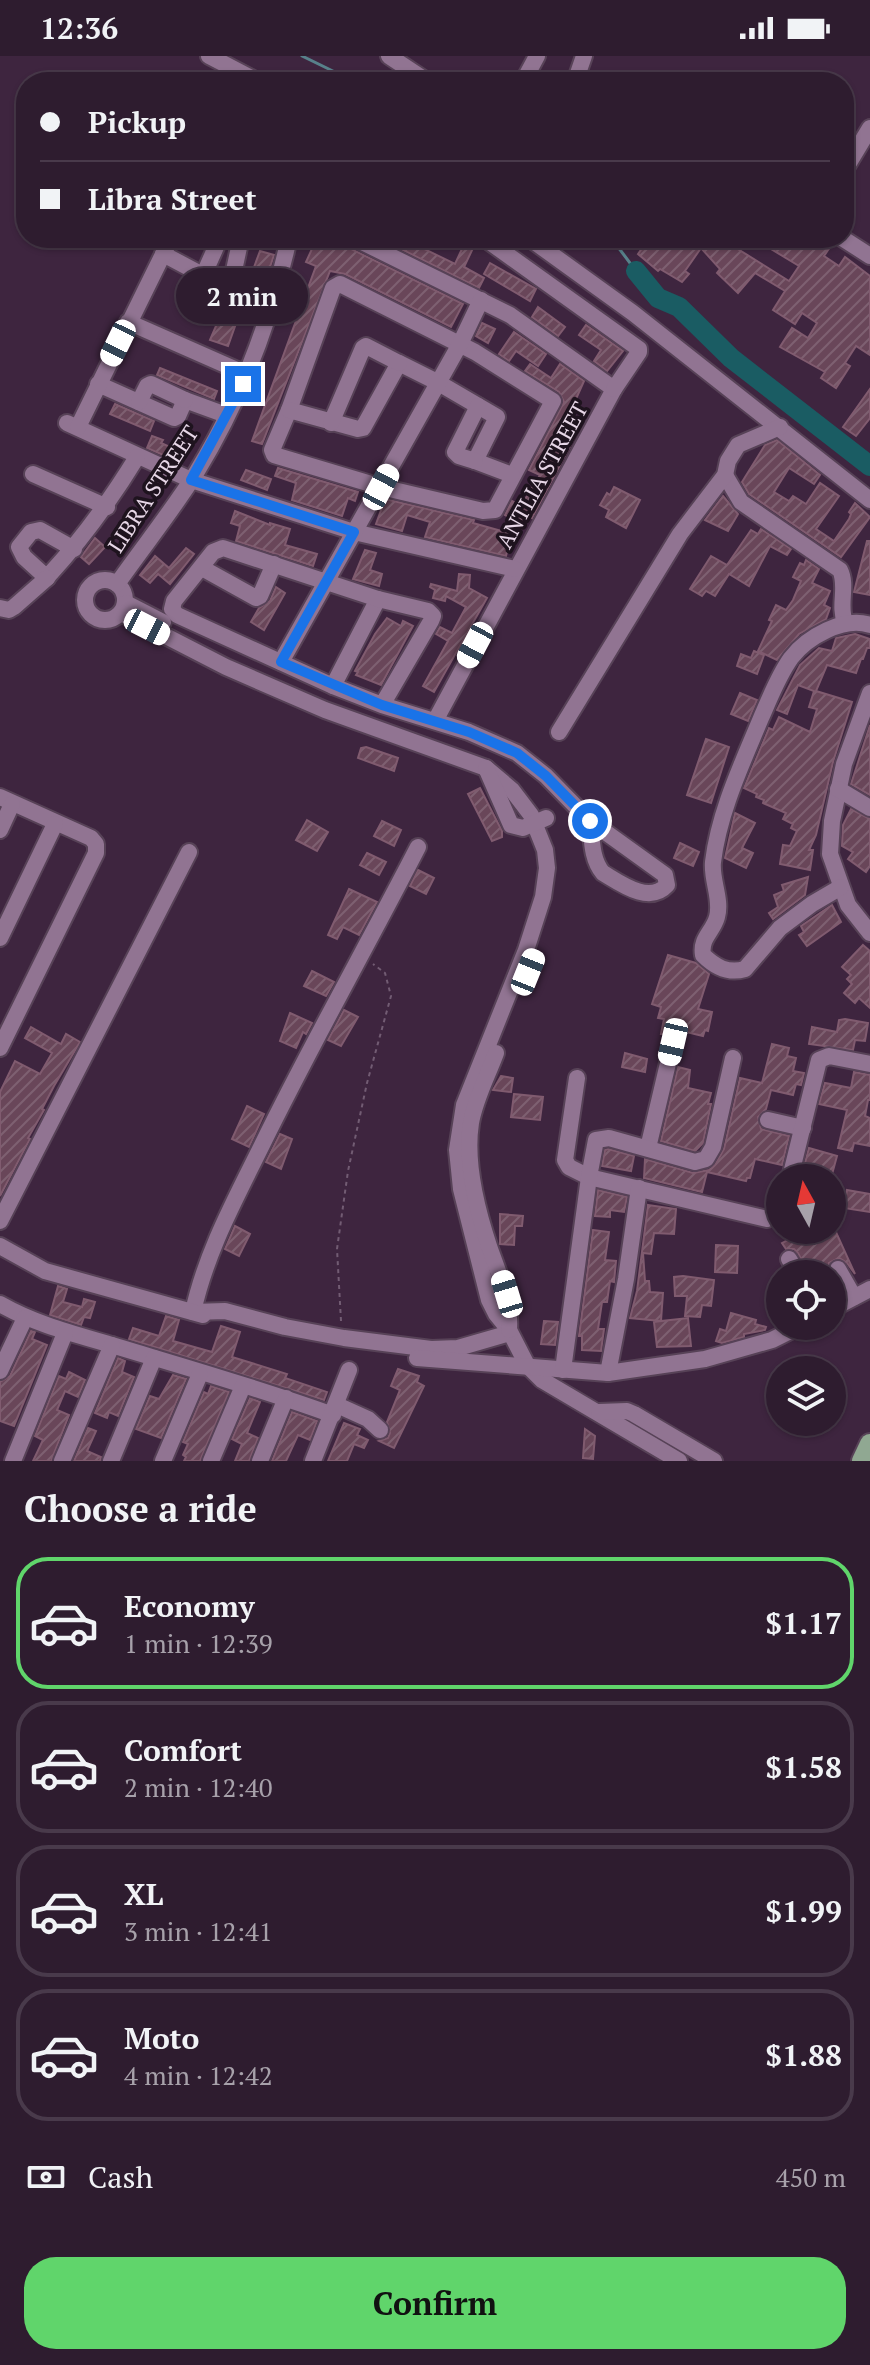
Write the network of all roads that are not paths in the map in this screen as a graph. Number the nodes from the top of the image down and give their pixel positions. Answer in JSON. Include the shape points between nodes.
{"nodes":[{"id":1,"x":209,"y":56,"type":"edge"},
{"id":2,"x":389,"y":56,"type":"edge"},
{"id":3,"x":240,"y":72,"type":"edge"},
{"id":4,"x":413,"y":72,"type":"edge"},
{"id":5,"x":870,"y":128,"type":"edge"},
{"id":6,"x":854,"y":154,"type":"edge"},
{"id":7,"x":166,"y":248,"type":"edge"},
{"id":8,"x":216,"y":248,"type":"edge"},
{"id":9,"x":239,"y":248,"type":"edge"},
{"id":10,"x":286,"y":248,"type":"edge"},
{"id":11,"x":385,"y":248,"type":"edge"},
{"id":12,"x":498,"y":248,"type":"edge"},
{"id":13,"x":543,"y":248,"type":"edge"},
{"id":14,"x":163,"y":254,"type":"junction"},
{"id":15,"x":203,"y":276,"type":"junction"},
{"id":16,"x":230,"y":289,"type":"junction"},
{"id":17,"x":481,"y":300,"type":"junction"},
{"id":18,"x":270,"y":311,"type":"junction"},
{"id":19,"x":128,"y":322,"type":"junction"},
{"id":20,"x":460,"y":344,"type":"junction"},
{"id":21,"x":399,"y":363,"type":"junction"},
{"id":22,"x":246,"y":374,"type":"junction"},
{"id":23,"x":437,"y":382,"type":"junction"},
{"id":24,"x":98,"y":384,"type":"junction"},
{"id":25,"x":614,"y":389,"type":"junction"},
{"id":26,"x":478,"y":406,"type":"junction"},
{"id":27,"x":289,"y":410,"type":"junction"},
{"id":28,"x":226,"y":415,"type":"junction"},
{"id":29,"x":331,"y":423,"type":"junction"},
{"id":30,"x":780,"y":427,"type":"junction"},
{"id":31,"x":137,"y":457,"type":"junction"},
{"id":32,"x":475,"y":461,"type":"junction"},
{"id":33,"x":33,"y":474,"type":"dead end"},
{"id":34,"x":512,"y":475,"type":"junction"},
{"id":35,"x":725,"y":475,"type":"junction"},
{"id":36,"x":191,"y":480,"type":"junction"},
{"id":37,"x":381,"y":487,"type":"junction"},
{"id":38,"x":870,"y":500,"type":"edge"},
{"id":39,"x":107,"y":507,"type":"junction"},
{"id":40,"x":354,"y":532,"type":"junction"},
{"id":41,"x":74,"y":549,"type":"junction"},
{"id":42,"x":274,"y":564,"type":"junction"},
{"id":43,"x":202,"y":568,"type":"junction"},
{"id":44,"x":515,"y":569,"type":"junction"},
{"id":45,"x":47,"y":578,"type":"junction"},
{"id":46,"x":328,"y":581,"type":"junction"},
{"id":47,"x":117,"y":584,"type":"junction"},
{"id":48,"x":378,"y":599,"type":"junction"},
{"id":49,"x":0,"y":608,"type":"edge"},
{"id":50,"x":123,"y":608,"type":"junction"},
{"id":51,"x":845,"y":622,"type":"junction"},
{"id":52,"x":870,"y":625,"type":"edge"},
{"id":53,"x":281,"y":662,"type":"junction"},
{"id":54,"x":333,"y":686,"type":"junction"},
{"id":55,"x":869,"y":699,"type":"edge"},
{"id":56,"x":382,"y":705,"type":"junction"},
{"id":57,"x":435,"y":721,"type":"junction"},
{"id":58,"x":559,"y":732,"type":"dead end"},
{"id":59,"x":838,"y":789,"type":"junction"},
{"id":60,"x":6,"y":801,"type":"edge"},
{"id":61,"x":870,"y":808,"type":"edge"},
{"id":62,"x":590,"y":821,"type":"junction"},
{"id":63,"x":55,"y":824,"type":"junction"},
{"id":64,"x":0,"y":830,"type":"edge"},
{"id":65,"x":418,"y":847,"type":"dead end"},
{"id":66,"x":189,"y":852,"type":"dead end"},
{"id":67,"x":841,"y":887,"type":"junction"},
{"id":68,"x":870,"y":933,"type":"edge"},
{"id":69,"x":0,"y":938,"type":"edge"},
{"id":70,"x":0,"y":1007,"type":"edge"},
{"id":71,"x":16,"y":1015,"type":"junction"},
{"id":72,"x":673,"y":1042,"type":"dead end"},
{"id":73,"x":0,"y":1048,"type":"edge"},
{"id":74,"x":733,"y":1058,"type":"dead end"},
{"id":75,"x":870,"y":1064,"type":"edge"},
{"id":76,"x":577,"y":1078,"type":"dead end"},
{"id":77,"x":768,"y":1120,"type":"dead end"},
{"id":78,"x":803,"y":1128,"type":"junction"},
{"id":79,"x":648,"y":1148,"type":"junction"},
{"id":80,"x":794,"y":1164,"type":"edge"},
{"id":81,"x":589,"y":1177,"type":"junction"},
{"id":82,"x":639,"y":1188,"type":"junction"},
{"id":83,"x":766,"y":1219,"type":"edge"},
{"id":84,"x":0,"y":1221,"type":"edge"},
{"id":85,"x":0,"y":1246,"type":"edge"},
{"id":86,"x":483,"y":1246,"type":"junction"},
{"id":87,"x":846,"y":1287,"type":"edge"},
{"id":88,"x":870,"y":1289,"type":"edge"},
{"id":89,"x":507,"y":1294,"type":"junction"},
{"id":90,"x":854,"y":1297,"type":"junction"},
{"id":91,"x":489,"y":1300,"type":"junction"},
{"id":92,"x":846,"y":1301,"type":"edge"},
{"id":93,"x":0,"y":1304,"type":"edge"},
{"id":94,"x":193,"y":1312,"type":"junction"},
{"id":95,"x":25,"y":1318,"type":"junction"},
{"id":96,"x":510,"y":1331,"type":"junction"},
{"id":97,"x":65,"y":1333,"type":"junction"},
{"id":98,"x":772,"y":1340,"type":"edge"},
{"id":99,"x":112,"y":1345,"type":"junction"},
{"id":100,"x":154,"y":1358,"type":"junction"},
{"id":101,"x":527,"y":1365,"type":"junction"},
{"id":102,"x":1,"y":1366,"type":"edge"},
{"id":103,"x":349,"y":1370,"type":"dead end"},
{"id":104,"x":563,"y":1370,"type":"junction"},
{"id":105,"x":608,"y":1373,"type":"junction"},
{"id":106,"x":200,"y":1374,"type":"junction"},
{"id":107,"x":243,"y":1386,"type":"junction"},
{"id":108,"x":286,"y":1398,"type":"junction"},
{"id":109,"x":335,"y":1410,"type":"junction"},
{"id":110,"x":380,"y":1430,"type":"dead end"},
{"id":111,"x":870,"y":1444,"type":"edge"},
{"id":112,"x":675,"y":1451,"type":"edge"},
{"id":113,"x":13,"y":1461,"type":"edge"},
{"id":114,"x":62,"y":1461,"type":"edge"},
{"id":115,"x":111,"y":1461,"type":"edge"},
{"id":116,"x":163,"y":1461,"type":"edge"},
{"id":117,"x":211,"y":1461,"type":"edge"},
{"id":118,"x":260,"y":1461,"type":"edge"},
{"id":119,"x":313,"y":1461,"type":"edge"},
{"id":120,"x":714,"y":1461,"type":"edge"},
{"id":121,"x":862,"y":1461,"type":"edge"}],
"edges":[{"from":1,"to":3,"type":"street"},
{"from":2,"to":4,"type":"street"},
{"from":5,"to":6,"type":"street"},
{"from":7,"to":14,"type":"street"},
{"from":8,"to":15,"type":"street"},
{"from":9,"to":16,"type":"street"},
{"from":10,"to":18,"type":"street","name":"LIBRA STREET"},
{"from":11,"to":17,"type":"street","name":"ANTLIA STREET"},
{"from":12,"to":25,"type":"street","via":[[639,349]]},
{"from":13,"to":30,"type":"street"},
{"from":14,"to":15,"type":"street"},
{"from":14,"to":19,"type":"street"},
{"from":15,"to":16,"type":"street"},
{"from":16,"to":18,"type":"street"},
{"from":17,"to":20,"type":"street"},
{"from":17,"to":25,"type":"street","name":"ANTLIA STREET"},
{"from":18,"to":22,"type":"street","name":"LIBRA STREET"},
{"from":19,"to":22,"type":"street"},
{"from":19,"to":24,"type":"street"},
{"from":20,"to":23,"type":"street"},
{"from":20,"to":27,"type":"street","via":[[335,285]]},
{"from":20,"to":34,"type":"street","via":[[553,401]]},
{"from":21,"to":23,"type":"street"},
{"from":21,"to":29,"type":"street","via":[[363,428]]},
{"from":21,"to":29,"type":"street","via":[[363,348]]},
{"from":22,"to":28,"type":"street","name":"LIBRA STREET"},
{"from":23,"to":26,"type":"street"},
{"from":23,"to":37,"type":"street"},
{"from":24,"to":28,"type":"street","via":[[177,418],[185,400]]},
{"from":24,"to":31,"type":"street","via":[[72,425]]},
{"from":25,"to":44,"type":"street","name":"ANTLIA STREET"},
{"from":26,"to":32,"type":"street","via":[[497,420]]},
{"from":26,"to":32,"type":"street","via":[[455,452]]},
{"from":27,"to":29,"type":"street"},
{"from":27,"to":37,"type":"street","via":[[274,455]]},
{"from":28,"to":36,"type":"street","name":"LIBRA STREET"},
{"from":30,"to":35,"type":"street","via":[[738,445]]},
{"from":30,"to":38,"type":"street"},
{"from":31,"to":36,"type":"street"},
{"from":31,"to":39,"type":"street"},
{"from":32,"to":34,"type":"street"},
{"from":33,"to":39,"type":"street"},
{"from":34,"to":37,"type":"street","via":[[491,512]]},
{"from":35,"to":51,"type":"street","via":[[741,502],[840,570]]},
{"from":35,"to":58,"type":"street","via":[[680,534]]},
{"from":36,"to":40,"type":"street"},
{"from":36,"to":47,"type":"street","name":"LIBRA STREET"},
{"from":37,"to":40,"type":"street"},
{"from":39,"to":41,"type":"street"},
{"from":40,"to":44,"type":"street"},
{"from":40,"to":46,"type":"street"},
{"from":41,"to":45,"type":"street"},
{"from":41,"to":45,"type":"street","via":[[40,530],[31,532],[19,550]]},
{"from":42,"to":43,"type":"street","via":[[223,548]]},
{"from":42,"to":43,"type":"street","via":[[256,598]]},
{"from":42,"to":46,"type":"street"},
{"from":43,"to":53,"type":"street","via":[[174,601],[177,615]]},
{"from":44,"to":57,"type":"street","name":"ANTLIA STREET"},
{"from":45,"to":49,"type":"street","via":[[14,607]]},
{"from":46,"to":48,"type":"street"},
{"from":46,"to":53,"type":"street"},
{"from":47,"to":50,"type":"street","via":[[125,594]]},
{"from":47,"to":50,"type":"street","via":[[98,581],[88,590],[85,603],[91,615],[109,620]]},
{"from":48,"to":54,"type":"street"},
{"from":48,"to":56,"type":"street","via":[[433,616]]},
{"from":50,"to":86,"type":"street","via":[[351,721],[488,764],[541,820],[548,898],[464,1105],[458,1171]]},
{"from":51,"to":52,"type":"street"},
{"from":51,"to":67,"type":"street","via":[[792,656],[737,775],[713,865],[718,914],[704,939],[703,955],[717,967],[745,969],[789,920]]},
{"from":53,"to":54,"type":"street"},
{"from":54,"to":56,"type":"street"},
{"from":55,"to":59,"type":"street"},
{"from":56,"to":57,"type":"street"},
{"from":57,"to":62,"type":"street","via":[[517,753]]},
{"from":59,"to":61,"type":"street"},
{"from":59,"to":67,"type":"street","via":[[830,854]]},
{"from":60,"to":63,"type":"street"},
{"from":60,"to":64,"type":"street"},
{"from":62,"to":62,"type":"street","via":[[665,875],[662,891],[645,894],[603,873],[597,867]]},
{"from":63,"to":69,"type":"street"},
{"from":63,"to":71,"type":"street","via":[[91,838],[96,853]]},
{"from":65,"to":94,"type":"street","via":[[245,1179],[209,1255]]},
{"from":66,"to":84,"type":"street"},
{"from":67,"to":68,"type":"street"},
{"from":70,"to":71,"type":"street"},
{"from":71,"to":73,"type":"street"},
{"from":72,"to":79,"type":"street"},
{"from":74,"to":79,"type":"street","via":[[710,1155],[695,1162]]},
{"from":75,"to":78,"type":"street","via":[[829,1056],[819,1060]]},
{"from":76,"to":81,"type":"street","via":[[565,1160]]},
{"from":77,"to":78,"type":"street"},
{"from":78,"to":80,"type":"street"},
{"from":79,"to":81,"type":"street","via":[[600,1138],[593,1146]]},
{"from":81,"to":82,"type":"street"},
{"from":81,"to":104,"type":"street"},
{"from":82,"to":83,"type":"street"},
{"from":82,"to":105,"type":"street"},
{"from":85,"to":94,"type":"street","via":[[45,1271]]},
{"from":86,"to":89,"type":"street"},
{"from":86,"to":91,"type":"street"},
{"from":87,"to":90,"type":"street"},
{"from":88,"to":90,"type":"street"},
{"from":89,"to":91,"type":"street"},
{"from":89,"to":96,"type":"street"},
{"from":90,"to":92,"type":"street"},
{"from":91,"to":96,"type":"street"},
{"from":93,"to":95,"type":"street"},
{"from":94,"to":96,"type":"street","via":[[225,1311],[344,1338],[446,1350]]},
{"from":94,"to":101,"type":"street","via":[[357,1350]]},
{"from":95,"to":97,"type":"street"},
{"from":95,"to":102,"type":"street"},
{"from":96,"to":101,"type":"street"},
{"from":97,"to":99,"type":"street"},
{"from":97,"to":113,"type":"street"},
{"from":98,"to":105,"type":"street","via":[[705,1359]]},
{"from":99,"to":100,"type":"street"},
{"from":99,"to":114,"type":"street"},
{"from":100,"to":106,"type":"street"},
{"from":100,"to":115,"type":"street"},
{"from":101,"to":104,"type":"street"},
{"from":101,"to":112,"type":"street","via":[[556,1390]]},
{"from":103,"to":109,"type":"street"},
{"from":104,"to":105,"type":"street"},
{"from":106,"to":107,"type":"street"},
{"from":106,"to":116,"type":"street"},
{"from":107,"to":108,"type":"street"},
{"from":107,"to":117,"type":"street"},
{"from":108,"to":109,"type":"street"},
{"from":108,"to":118,"type":"street"},
{"from":109,"to":110,"type":"street","via":[[368,1419]]},
{"from":109,"to":119,"type":"street"},
{"from":111,"to":121,"type":"main road"},
{"from":112,"to":120,"type":"street"}]}
